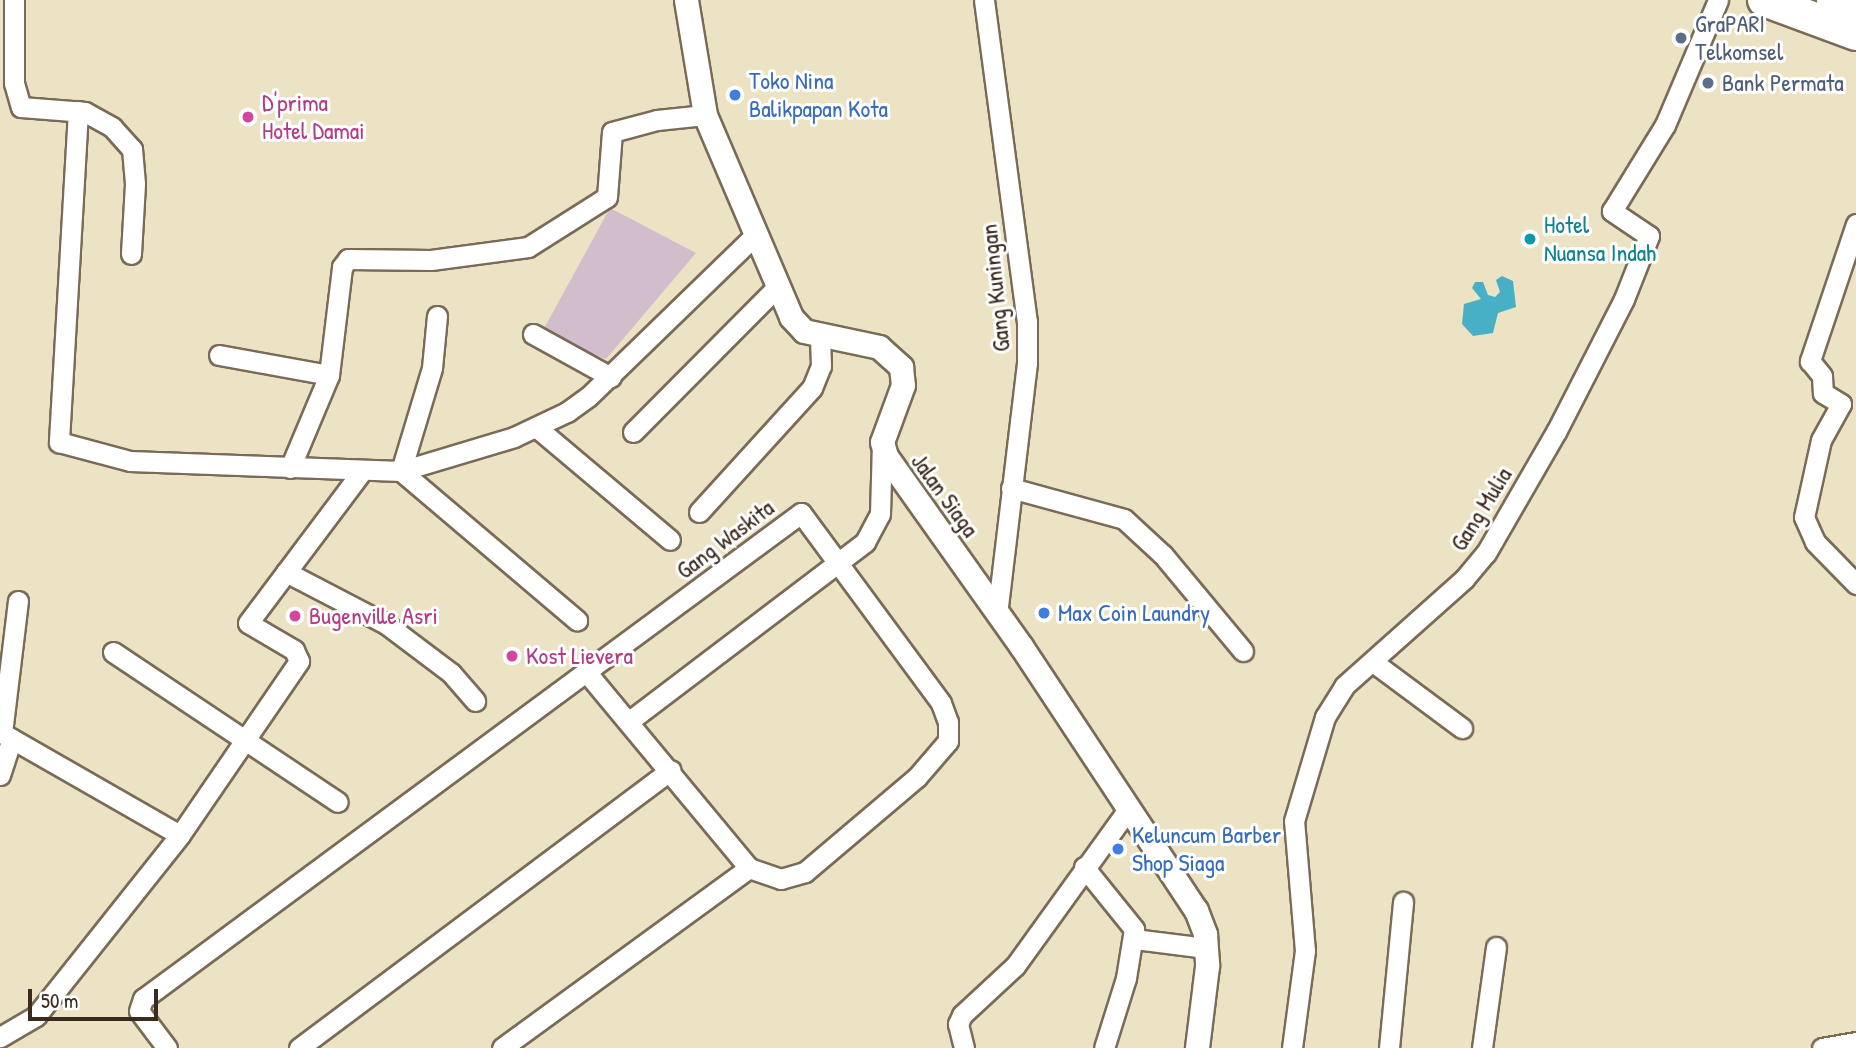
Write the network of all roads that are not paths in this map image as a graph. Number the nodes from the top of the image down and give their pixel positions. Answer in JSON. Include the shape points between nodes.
{"nodes":[{"id":1,"x":14,"y":0,"type":"edge"},
{"id":2,"x":686,"y":0,"type":"edge"},
{"id":3,"x":984,"y":0,"type":"edge"},
{"id":4,"x":1718,"y":0,"type":"edge"},
{"id":5,"x":1764,"y":0,"type":"edge"},
{"id":6,"x":1833,"y":0,"type":"edge"},
{"id":7,"x":1856,"y":9,"type":"edge"},
{"id":8,"x":1856,"y":34,"type":"edge"},
{"id":9,"x":78,"y":111,"type":"junction"},
{"id":10,"x":705,"y":115,"type":"junction"},
{"id":11,"x":1856,"y":224,"type":"edge"},
{"id":12,"x":755,"y":235,"type":"junction"},
{"id":13,"x":131,"y":254,"type":"dead end"},
{"id":14,"x":778,"y":286,"type":"junction"},
{"id":15,"x":437,"y":316,"type":"dead end"},
{"id":16,"x":533,"y":334,"type":"dead end"},
{"id":17,"x":820,"y":335,"type":"junction"},
{"id":18,"x":219,"y":355,"type":"dead end"},
{"id":19,"x":329,"y":375,"type":"junction"},
{"id":20,"x":611,"y":377,"type":"junction"},
{"id":21,"x":536,"y":426,"type":"junction"},
{"id":22,"x":633,"y":432,"type":"dead end"},
{"id":23,"x":881,"y":442,"type":"junction"},
{"id":24,"x":290,"y":468,"type":"junction"},
{"id":25,"x":363,"y":470,"type":"junction"},
{"id":26,"x":401,"y":471,"type":"junction"},
{"id":27,"x":1011,"y":488,"type":"junction"},
{"id":28,"x":699,"y":512,"type":"dead end"},
{"id":29,"x":670,"y":540,"type":"dead end"},
{"id":30,"x":841,"y":561,"type":"junction"},
{"id":31,"x":286,"y":572,"type":"junction"},
{"id":32,"x":1856,"y":584,"type":"edge"},
{"id":33,"x":18,"y":601,"type":"dead end"},
{"id":34,"x":997,"y":613,"type":"junction"},
{"id":35,"x":577,"y":620,"type":"dead end"},
{"id":36,"x":1243,"y":651,"type":"dead end"},
{"id":37,"x":113,"y":652,"type":"dead end"},
{"id":38,"x":1373,"y":662,"type":"junction"},
{"id":39,"x":588,"y":674,"type":"junction"},
{"id":40,"x":475,"y":701,"type":"dead end"},
{"id":41,"x":628,"y":722,"type":"junction"},
{"id":42,"x":1462,"y":728,"type":"dead end"},
{"id":43,"x":5,"y":735,"type":"edge"},
{"id":44,"x":244,"y":741,"type":"junction"},
{"id":45,"x":670,"y":770,"type":"junction"},
{"id":46,"x":0,"y":775,"type":"edge"},
{"id":47,"x":338,"y":802,"type":"dead end"},
{"id":48,"x":1129,"y":808,"type":"junction"},
{"id":49,"x":180,"y":835,"type":"junction"},
{"id":50,"x":1084,"y":867,"type":"junction"},
{"id":51,"x":749,"y":868,"type":"junction"},
{"id":52,"x":1404,"y":902,"type":"dead end"},
{"id":53,"x":1135,"y":939,"type":"junction"},
{"id":54,"x":1206,"y":947,"type":"junction"},
{"id":55,"x":1496,"y":947,"type":"dead end"},
{"id":56,"x":0,"y":1037,"type":"edge"},
{"id":57,"x":1856,"y":1042,"type":"edge"},
{"id":58,"x":167,"y":1048,"type":"edge"},
{"id":59,"x":299,"y":1048,"type":"edge"},
{"id":60,"x":502,"y":1048,"type":"edge"},
{"id":61,"x":964,"y":1048,"type":"edge"},
{"id":62,"x":1104,"y":1048,"type":"edge"},
{"id":63,"x":1197,"y":1048,"type":"edge"},
{"id":64,"x":1293,"y":1048,"type":"edge"},
{"id":65,"x":1389,"y":1048,"type":"edge"},
{"id":66,"x":1482,"y":1048,"type":"edge"},
{"id":67,"x":1822,"y":1048,"type":"edge"}],
"edges":[{"from":1,"to":9,"type":"street","via":[[14,83],[19,103],[26,109]]},
{"from":2,"to":10,"type":"street","name":"Jalan Siaga"},
{"from":3,"to":27,"type":"street","name":"Gang Kuningan","via":[[1027,322],[1027,363]]},
{"from":4,"to":38,"type":"street","name":"Gang Mulia","via":[[1665,125],[1612,211],[1649,236],[1625,299],[1556,432],[1486,554]]},
{"from":5,"to":8,"type":"highway"},
{"from":6,"to":7,"type":"highway"},
{"from":9,"to":13,"type":"street","via":[[112,127],[132,149]]},
{"from":9,"to":24,"type":"street","via":[[59,442],[130,461]]},
{"from":10,"to":12,"type":"street","name":"Jalan Siaga"},
{"from":10,"to":19,"type":"street","via":[[657,120],[612,132],[607,197],[528,247],[431,260],[355,256],[342,267]]},
{"from":11,"to":32,"type":"street","via":[[1810,361],[1822,376],[1823,393],[1841,404],[1821,440],[1804,517],[1815,542]]},
{"from":12,"to":14,"type":"street","name":"Jalan Siaga"},
{"from":12,"to":20,"type":"street"},
{"from":14,"to":17,"type":"street","name":"Jalan Siaga","via":[[796,326]]},
{"from":14,"to":22,"type":"street"},
{"from":15,"to":26,"type":"street","via":[[432,368]]},
{"from":16,"to":20,"type":"street"},
{"from":17,"to":23,"type":"street","name":"Jalan Siaga","via":[[878,346],[901,367],[903,386]]},
{"from":17,"to":28,"type":"street","via":[[821,366],[812,388]]},
{"from":18,"to":19,"type":"street"},
{"from":19,"to":24,"type":"street"},
{"from":20,"to":21,"type":"street","via":[[567,412]]},
{"from":21,"to":26,"type":"street"},
{"from":21,"to":29,"type":"street"},
{"from":23,"to":30,"type":"street","via":[[876,529]]},
{"from":23,"to":34,"type":"street","name":"Jalan Siaga","via":[[895,472]]},
{"from":24,"to":25,"type":"street"},
{"from":25,"to":26,"type":"street"},
{"from":25,"to":31,"type":"street"},
{"from":26,"to":35,"type":"street"},
{"from":27,"to":34,"type":"street","name":"Gang Kuningan"},
{"from":27,"to":36,"type":"street","via":[[1124,519],[1163,555]]},
{"from":30,"to":39,"type":"street","name":"Gang Waskita","via":[[800,513]]},
{"from":30,"to":41,"type":"street"},
{"from":30,"to":51,"type":"street","via":[[941,702],[948,741],[916,777],[805,872],[781,878]]},
{"from":31,"to":40,"type":"street","via":[[386,624],[451,673]]},
{"from":31,"to":44,"type":"street","via":[[248,623],[293,650],[299,661]]},
{"from":33,"to":43,"type":"street"},
{"from":34,"to":48,"type":"street","name":"Jalan Siaga"},
{"from":37,"to":44,"type":"street"},
{"from":38,"to":42,"type":"street"},
{"from":38,"to":64,"type":"street","name":"Gang Mulia","via":[[1344,686],[1325,717],[1294,821],[1305,951]]},
{"from":39,"to":41,"type":"street"},
{"from":39,"to":58,"type":"street","via":[[143,999],[139,1011]]},
{"from":41,"to":45,"type":"street"},
{"from":43,"to":46,"type":"street"},
{"from":43,"to":49,"type":"street"},
{"from":44,"to":47,"type":"street"},
{"from":44,"to":49,"type":"street"},
{"from":45,"to":51,"type":"street"},
{"from":45,"to":59,"type":"street"},
{"from":48,"to":50,"type":"street"},
{"from":48,"to":54,"type":"street","name":"Jalan Siaga","via":[[1196,910]]},
{"from":49,"to":56,"type":"street","via":[[36,1016]]},
{"from":50,"to":53,"type":"street","via":[[1132,924]]},
{"from":50,"to":61,"type":"street","via":[[1015,966],[962,1015],[958,1024]]},
{"from":51,"to":60,"type":"street"},
{"from":52,"to":65,"type":"street"},
{"from":53,"to":54,"type":"street"},
{"from":53,"to":62,"type":"street"},
{"from":54,"to":63,"type":"street","name":"Jalan Siaga"},
{"from":55,"to":66,"type":"street"},
{"from":57,"to":67,"type":"street"}]}
